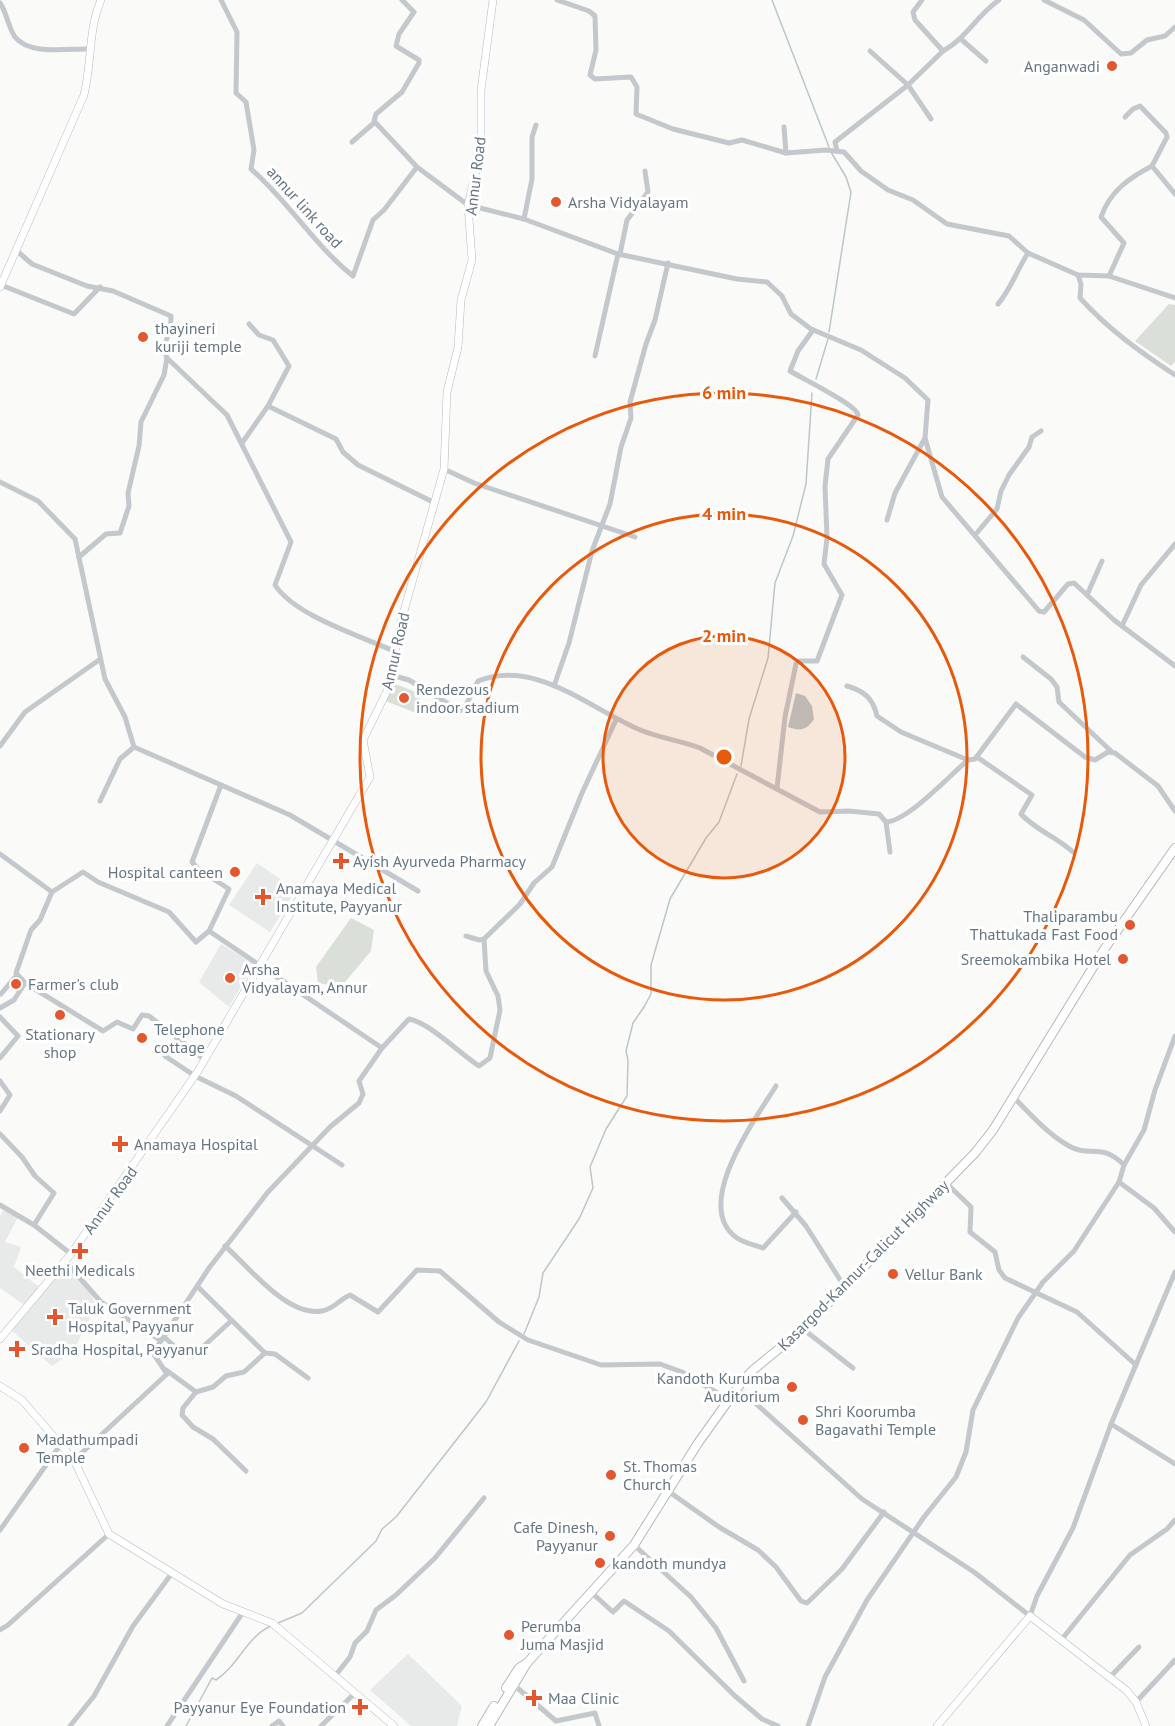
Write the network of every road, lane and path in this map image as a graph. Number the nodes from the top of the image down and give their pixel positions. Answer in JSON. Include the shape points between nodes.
{"nodes":[{"id":1,"x":101,"y":0,"type":"edge"},
{"id":2,"x":221,"y":0,"type":"edge"},
{"id":3,"x":402,"y":0,"type":"edge"},
{"id":4,"x":493,"y":0,"type":"edge"},
{"id":5,"x":557,"y":0,"type":"edge"},
{"id":6,"x":922,"y":0,"type":"edge"},
{"id":7,"x":999,"y":0,"type":"edge"},
{"id":8,"x":1044,"y":0,"type":"edge"},
{"id":9,"x":0,"y":3,"type":"edge"},
{"id":10,"x":3,"y":16,"type":"edge"},
{"id":11,"x":1175,"y":27,"type":"edge"},
{"id":12,"x":962,"y":40,"type":"junction"},
{"id":13,"x":91,"y":49,"type":"junction"},
{"id":14,"x":870,"y":51,"type":"dead end"},
{"id":15,"x":943,"y":51,"type":"junction"},
{"id":16,"x":986,"y":61,"type":"dead end"},
{"id":17,"x":908,"y":85,"type":"junction"},
{"id":18,"x":1125,"y":117,"type":"dead end"},
{"id":19,"x":931,"y":119,"type":"dead end"},
{"id":20,"x":375,"y":122,"type":"junction"},
{"id":21,"x":536,"y":125,"type":"dead end"},
{"id":22,"x":784,"y":127,"type":"dead end"},
{"id":23,"x":352,"y":142,"type":"dead end"},
{"id":24,"x":835,"y":150,"type":"junction"},
{"id":25,"x":786,"y":153,"type":"junction"},
{"id":26,"x":1152,"y":166,"type":"junction"},
{"id":27,"x":417,"y":167,"type":"junction"},
{"id":28,"x":645,"y":171,"type":"dead end"},
{"id":29,"x":1175,"y":194,"type":"edge"},
{"id":30,"x":468,"y":205,"type":"junction"},
{"id":31,"x":524,"y":219,"type":"junction"},
{"id":32,"x":17,"y":251,"type":"junction"},
{"id":33,"x":1028,"y":253,"type":"junction"},
{"id":34,"x":619,"y":254,"type":"junction"},
{"id":35,"x":668,"y":263,"type":"junction"},
{"id":36,"x":1078,"y":275,"type":"junction"},
{"id":37,"x":1109,"y":276,"type":"junction"},
{"id":38,"x":1,"y":286,"type":"edge"},
{"id":39,"x":100,"y":287,"type":"junction"},
{"id":40,"x":1175,"y":298,"type":"edge"},
{"id":41,"x":998,"y":304,"type":"dead end"},
{"id":42,"x":249,"y":324,"type":"dead end"},
{"id":43,"x":813,"y":330,"type":"junction"},
{"id":44,"x":595,"y":356,"type":"dead end"},
{"id":45,"x":167,"y":358,"type":"junction"},
{"id":46,"x":1175,"y":375,"type":"edge"},
{"id":47,"x":268,"y":406,"type":"junction"},
{"id":48,"x":1041,"y":430,"type":"dead end"},
{"id":49,"x":926,"y":438,"type":"junction"},
{"id":50,"x":242,"y":443,"type":"junction"},
{"id":51,"x":444,"y":469,"type":"junction"},
{"id":52,"x":0,"y":483,"type":"edge"},
{"id":53,"x":435,"y":503,"type":"junction"},
{"id":54,"x":887,"y":520,"type":"dead end"},
{"id":55,"x":603,"y":525,"type":"junction"},
{"id":56,"x":975,"y":535,"type":"junction"},
{"id":57,"x":635,"y":537,"type":"dead end"},
{"id":58,"x":1175,"y":543,"type":"edge"},
{"id":59,"x":79,"y":557,"type":"junction"},
{"id":60,"x":1102,"y":561,"type":"dead end"},
{"id":61,"x":1087,"y":595,"type":"junction"},
{"id":62,"x":1122,"y":626,"type":"junction"},
{"id":63,"x":396,"y":652,"type":"junction"},
{"id":64,"x":1023,"y":657,"type":"dead end"},
{"id":65,"x":99,"y":660,"type":"junction"},
{"id":66,"x":1175,"y":666,"type":"edge"},
{"id":67,"x":392,"y":675,"type":"junction"},
{"id":68,"x":554,"y":686,"type":"junction"},
{"id":69,"x":847,"y":686,"type":"dead end"},
{"id":70,"x":616,"y":720,"type":"junction"},
{"id":71,"x":0,"y":746,"type":"edge"},
{"id":72,"x":134,"y":747,"type":"junction"},
{"id":73,"x":1112,"y":752,"type":"junction"},
{"id":74,"x":977,"y":758,"type":"junction"},
{"id":75,"x":968,"y":760,"type":"junction"},
{"id":76,"x":221,"y":785,"type":"junction"},
{"id":77,"x":777,"y":788,"type":"junction"},
{"id":78,"x":100,"y":801,"type":"dead end"},
{"id":79,"x":1175,"y":811,"type":"edge"},
{"id":80,"x":886,"y":822,"type":"junction"},
{"id":81,"x":334,"y":841,"type":"junction"},
{"id":82,"x":1175,"y":848,"type":"edge"},
{"id":83,"x":890,"y":852,"type":"dead end"},
{"id":84,"x":1073,"y":852,"type":"dead end"},
{"id":85,"x":0,"y":854,"type":"edge"},
{"id":86,"x":418,"y":891,"type":"dead end"},
{"id":87,"x":52,"y":892,"type":"junction"},
{"id":88,"x":209,"y":931,"type":"junction"},
{"id":89,"x":466,"y":936,"type":"dead end"},
{"id":90,"x":484,"y":939,"type":"junction"},
{"id":91,"x":259,"y":966,"type":"junction"},
{"id":92,"x":16,"y":976,"type":"junction"},
{"id":93,"x":25,"y":983,"type":"junction"},
{"id":94,"x":1,"y":994,"type":"edge"},
{"id":95,"x":0,"y":1008,"type":"edge"},
{"id":96,"x":0,"y":1017,"type":"edge"},
{"id":97,"x":1175,"y":1036,"type":"edge"},
{"id":98,"x":382,"y":1048,"type":"junction"},
{"id":99,"x":165,"y":1056,"type":"dead end"},
{"id":100,"x":0,"y":1058,"type":"edge"},
{"id":101,"x":205,"y":1060,"type":"junction"},
{"id":102,"x":195,"y":1076,"type":"junction"},
{"id":103,"x":0,"y":1081,"type":"edge"},
{"id":104,"x":776,"y":1086,"type":"dead end"},
{"id":105,"x":1012,"y":1096,"type":"junction"},
{"id":106,"x":0,"y":1111,"type":"edge"},
{"id":107,"x":0,"y":1134,"type":"edge"},
{"id":108,"x":313,"y":1147,"type":"junction"},
{"id":109,"x":342,"y":1165,"type":"dead end"},
{"id":110,"x":1124,"y":1165,"type":"junction"},
{"id":111,"x":945,"y":1182,"type":"junction"},
{"id":112,"x":1119,"y":1182,"type":"junction"},
{"id":113,"x":782,"y":1198,"type":"dead end"},
{"id":114,"x":0,"y":1206,"type":"edge"},
{"id":115,"x":796,"y":1212,"type":"junction"},
{"id":116,"x":34,"y":1225,"type":"junction"},
{"id":117,"x":1175,"y":1232,"type":"edge"},
{"id":118,"x":225,"y":1246,"type":"junction"},
{"id":119,"x":71,"y":1254,"type":"junction"},
{"id":120,"x":65,"y":1261,"type":"junction"},
{"id":121,"x":1175,"y":1272,"type":"edge"},
{"id":122,"x":844,"y":1286,"type":"junction"},
{"id":123,"x":198,"y":1287,"type":"junction"},
{"id":124,"x":1034,"y":1293,"type":"junction"},
{"id":125,"x":231,"y":1320,"type":"junction"},
{"id":126,"x":802,"y":1329,"type":"junction"},
{"id":127,"x":161,"y":1338,"type":"junction"},
{"id":128,"x":0,"y":1339,"type":"edge"},
{"id":129,"x":265,"y":1353,"type":"junction"},
{"id":130,"x":1137,"y":1365,"type":"junction"},
{"id":131,"x":853,"y":1368,"type":"dead end"},
{"id":132,"x":166,"y":1370,"type":"junction"},
{"id":133,"x":308,"y":1378,"type":"dead end"},
{"id":134,"x":0,"y":1386,"type":"edge"},
{"id":135,"x":196,"y":1392,"type":"junction"},
{"id":136,"x":729,"y":1400,"type":"junction"},
{"id":137,"x":1111,"y":1425,"type":"junction"},
{"id":138,"x":61,"y":1444,"type":"junction"},
{"id":139,"x":74,"y":1461,"type":"junction"},
{"id":140,"x":1175,"y":1464,"type":"edge"},
{"id":141,"x":246,"y":1471,"type":"dead end"},
{"id":142,"x":668,"y":1491,"type":"junction"},
{"id":143,"x":484,"y":1498,"type":"dead end"},
{"id":144,"x":884,"y":1512,"type":"junction"},
{"id":145,"x":1175,"y":1520,"type":"edge"},
{"id":146,"x":0,"y":1530,"type":"edge"},
{"id":147,"x":913,"y":1533,"type":"junction"},
{"id":148,"x":109,"y":1534,"type":"junction"},
{"id":149,"x":634,"y":1545,"type":"junction"},
{"id":150,"x":172,"y":1573,"type":"junction"},
{"id":151,"x":592,"y":1593,"type":"junction"},
{"id":152,"x":243,"y":1612,"type":"junction"},
{"id":153,"x":1030,"y":1616,"type":"junction"},
{"id":154,"x":0,"y":1630,"type":"edge"},
{"id":155,"x":1062,"y":1639,"type":"junction"},
{"id":156,"x":1139,"y":1647,"type":"dead end"},
{"id":157,"x":1175,"y":1660,"type":"edge"},
{"id":158,"x":527,"y":1663,"type":"junction"},
{"id":159,"x":335,"y":1676,"type":"junction"},
{"id":160,"x":1110,"y":1677,"type":"junction"},
{"id":161,"x":744,"y":1681,"type":"dead end"},
{"id":162,"x":514,"y":1685,"type":"junction"},
{"id":163,"x":356,"y":1693,"type":"junction"},
{"id":164,"x":1136,"y":1702,"type":"junction"},
{"id":165,"x":762,"y":1719,"type":"junction"},
{"id":166,"x":70,"y":1726,"type":"edge"},
{"id":167,"x":167,"y":1726,"type":"edge"},
{"id":168,"x":272,"y":1726,"type":"edge"},
{"id":169,"x":283,"y":1726,"type":"edge"},
{"id":170,"x":321,"y":1726,"type":"edge"},
{"id":171,"x":394,"y":1726,"type":"edge"},
{"id":172,"x":482,"y":1726,"type":"edge"},
{"id":173,"x":489,"y":1726,"type":"edge"},
{"id":174,"x":599,"y":1726,"type":"edge"},
{"id":175,"x":759,"y":1726,"type":"edge"},
{"id":176,"x":778,"y":1726,"type":"edge"},
{"id":177,"x":808,"y":1726,"type":"edge"},
{"id":178,"x":937,"y":1726,"type":"edge"},
{"id":179,"x":1146,"y":1726,"type":"edge"}],
"edges":[{"from":1,"to":13,"type":"main road","via":[[93,17]]},
{"from":2,"to":27,"type":"street","name":"annur link road","via":[[237,32],[237,93],[246,102],[254,150],[251,169],[283,198],[318,245],[353,276],[373,220]]},
{"from":3,"to":20,"type":"street","via":[[414,12],[396,46],[419,63],[402,92],[376,114]]},
{"from":4,"to":30,"type":"main road","name":"Annur Road","via":[[481,90],[481,150]]},
{"from":5,"to":25,"type":"street","via":[[595,16],[596,50],[590,75],[631,77],[637,87],[636,114],[673,129],[729,143],[742,140]]},
{"from":6,"to":15,"type":"street","via":[[913,12],[915,20]]},
{"from":7,"to":12,"type":"street","via":[[985,10]]},
{"from":8,"to":11,"type":"street","via":[[1084,20],[1121,54],[1131,53],[1147,40],[1165,36]]},
{"from":9,"to":10,"type":"street"},
{"from":10,"to":13,"type":"street","via":[[23,45]]},
{"from":12,"to":15,"type":"street"},
{"from":12,"to":16,"type":"street"},
{"from":13,"to":32,"type":"main road","via":[[84,95]]},
{"from":14,"to":17,"type":"street"},
{"from":15,"to":17,"type":"street"},
{"from":17,"to":19,"type":"street"},
{"from":17,"to":24,"type":"street","via":[[835,142]]},
{"from":18,"to":26,"type":"street","via":[[1140,106],[1166,133]]},
{"from":20,"to":23,"type":"street"},
{"from":20,"to":27,"type":"street"},
{"from":21,"to":31,"type":"street"},
{"from":22,"to":25,"type":"street"},
{"from":24,"to":25,"type":"street"},
{"from":24,"to":33,"type":"street","via":[[844,152],[861,171],[888,190],[913,200],[947,224],[1009,236]]},
{"from":26,"to":29,"type":"street"},
{"from":26,"to":37,"type":"street","via":[[1121,185],[1103,210],[1101,217],[1124,243]]},
{"from":27,"to":30,"type":"street"},
{"from":28,"to":34,"type":"street","via":[[648,192],[627,220]]},
{"from":30,"to":31,"type":"street"},
{"from":30,"to":51,"type":"main road","name":"Annur Road","via":[[472,260],[461,300],[458,347],[447,392]]},
{"from":31,"to":34,"type":"street"},
{"from":32,"to":38,"type":"main road"},
{"from":32,"to":39,"type":"street","via":[[32,264],[87,286]]},
{"from":33,"to":36,"type":"street"},
{"from":33,"to":41,"type":"street","via":[[1010,290]]},
{"from":34,"to":35,"type":"street"},
{"from":34,"to":44,"type":"street"},
{"from":35,"to":43,"type":"street","via":[[767,282],[782,296],[791,314]]},
{"from":35,"to":55,"type":"street","via":[[630,402],[631,418]]},
{"from":36,"to":37,"type":"street"},
{"from":36,"to":46,"type":"street","via":[[1082,284],[1080,298],[1099,318],[1123,340]]},
{"from":37,"to":40,"type":"street"},
{"from":38,"to":39,"type":"street","via":[[74,314]]},
{"from":39,"to":45,"type":"street","via":[[171,316],[165,347]]},
{"from":42,"to":47,"type":"street","via":[[260,335],[273,340],[289,366]]},
{"from":43,"to":49,"type":"street","via":[[861,350],[923,395],[928,400]]},
{"from":43,"to":77,"type":"street","via":[[790,371],[853,406],[858,415],[831,451],[826,469],[824,564],[840,588],[841,601],[817,661],[796,664]]},
{"from":45,"to":50,"type":"street","via":[[217,404]]},
{"from":45,"to":59,"type":"street","via":[[164,375],[141,422],[129,506],[120,533],[106,534]]},
{"from":47,"to":50,"type":"street"},
{"from":47,"to":53,"type":"street","via":[[336,439],[343,452],[358,465]]},
{"from":48,"to":56,"type":"street","via":[[1032,437],[1009,475],[997,509]]},
{"from":49,"to":54,"type":"street","via":[[895,493]]},
{"from":49,"to":56,"type":"street","via":[[942,497]]},
{"from":50,"to":63,"type":"street","via":[[291,542],[275,585],[281,595],[312,616]]},
{"from":51,"to":53,"type":"main road","name":"Annur Road"},
{"from":51,"to":55,"type":"street","via":[[474,483]]},
{"from":52,"to":59,"type":"street","via":[[38,501],[75,538]]},
{"from":53,"to":63,"type":"main road","name":"Annur Road","via":[[413,575]]},
{"from":55,"to":57,"type":"street"},
{"from":55,"to":68,"type":"street"},
{"from":56,"to":61,"type":"street","via":[[1041,612],[1068,584],[1074,583]]},
{"from":58,"to":62,"type":"street","via":[[1141,585]]},
{"from":59,"to":65,"type":"street"},
{"from":60,"to":61,"type":"street"},
{"from":61,"to":62,"type":"street"},
{"from":62,"to":66,"type":"street"},
{"from":63,"to":67,"type":"main road","name":"Annur Road"},
{"from":64,"to":73,"type":"street","via":[[1051,679],[1057,687],[1059,702]]},
{"from":65,"to":71,"type":"street","via":[[24,712]]},
{"from":65,"to":72,"type":"street"},
{"from":67,"to":68,"type":"street","via":[[409,680],[460,711],[478,681],[485,678],[520,675]]},
{"from":67,"to":81,"type":"main road","name":"Annur Road","via":[[363,740],[370,777]]},
{"from":68,"to":70,"type":"street"},
{"from":69,"to":75,"type":"street","via":[[860,690],[874,702],[877,716],[901,732]]},
{"from":70,"to":77,"type":"street","via":[[659,738],[700,748]]},
{"from":70,"to":90,"type":"street","via":[[552,867]]},
{"from":72,"to":76,"type":"street"},
{"from":72,"to":78,"type":"street","via":[[120,759]]},
{"from":73,"to":74,"type":"street","via":[[1095,760],[1085,758],[1016,704]]},
{"from":73,"to":79,"type":"street","via":[[1158,786]]},
{"from":74,"to":75,"type":"street"},
{"from":74,"to":84,"type":"street","via":[[1032,795],[1022,814]]},
{"from":75,"to":80,"type":"street","via":[[894,822]]},
{"from":76,"to":81,"type":"street","via":[[290,815]]},
{"from":76,"to":88,"type":"street","via":[[192,862],[230,889]]},
{"from":77,"to":80,"type":"street","via":[[820,812],[879,814]]},
{"from":80,"to":83,"type":"street"},
{"from":81,"to":86,"type":"street"},
{"from":81,"to":91,"type":"main road","name":"Annur Road"},
{"from":82,"to":105,"type":"highway","name":"Kasargod-Kannur-Calicut Highway","via":[[1103,951]]},
{"from":85,"to":87,"type":"street"},
{"from":87,"to":88,"type":"street","via":[[82,872],[169,912],[196,942]]},
{"from":87,"to":92,"type":"street","via":[[40,920],[31,930]]},
{"from":88,"to":91,"type":"street"},
{"from":89,"to":90,"type":"street"},
{"from":90,"to":98,"type":"street","via":[[486,971],[500,1010],[490,1058],[479,1066],[447,1040],[409,1019]]},
{"from":91,"to":98,"type":"street"},
{"from":91,"to":101,"type":"main road","name":"Annur Road"},
{"from":92,"to":93,"type":"street"},
{"from":92,"to":94,"type":"street"},
{"from":93,"to":95,"type":"street","via":[[14,1000]]},
{"from":93,"to":101,"type":"street","via":[[103,1031],[117,1022],[133,1029],[142,1015],[149,1016]]},
{"from":96,"to":100,"type":"street","via":[[18,1036]]},
{"from":97,"to":110,"type":"street","via":[[1144,1130]]},
{"from":98,"to":108,"type":"street","via":[[359,1081],[363,1094],[359,1103]]},
{"from":99,"to":102,"type":"street"},
{"from":101,"to":102,"type":"main road","name":"Annur Road"},
{"from":102,"to":108,"type":"street","via":[[236,1096]]},
{"from":102,"to":119,"type":"main road","name":"Annur Road"},
{"from":103,"to":106,"type":"street","via":[[10,1095]]},
{"from":104,"to":115,"type":"street","via":[[729,1164],[720,1192],[725,1224],[737,1238],[763,1248]]},
{"from":105,"to":110,"type":"street","via":[[1071,1148],[1106,1151]]},
{"from":105,"to":111,"type":"highway","name":"Kasargod-Kannur-Calicut Highway","via":[[993,1130]]},
{"from":107,"to":116,"type":"street","via":[[22,1156],[34,1176],[54,1193]]},
{"from":108,"to":109,"type":"street"},
{"from":108,"to":118,"type":"street","via":[[267,1192]]},
{"from":110,"to":112,"type":"street"},
{"from":111,"to":122,"type":"highway","name":"Kasargod-Kannur-Calicut Highway"},
{"from":111,"to":124,"type":"street","via":[[971,1207],[970,1232],[994,1252],[1005,1278]]},
{"from":112,"to":117,"type":"street","via":[[1154,1208]]},
{"from":112,"to":124,"type":"street","via":[[1074,1251]]},
{"from":113,"to":115,"type":"street"},
{"from":114,"to":116,"type":"street"},
{"from":115,"to":122,"type":"street"},
{"from":116,"to":119,"type":"street"},
{"from":118,"to":123,"type":"street"},
{"from":118,"to":136,"type":"street","via":[[276,1296],[322,1312],[350,1295],[378,1312],[417,1270],[440,1271],[499,1322],[528,1341],[601,1365],[660,1364],[682,1372]]},
{"from":119,"to":120,"type":"main road","name":"Annur Road"},
{"from":120,"to":127,"type":"street","via":[[101,1302]]},
{"from":120,"to":128,"type":"main road","name":"Annur Road"},
{"from":121,"to":130,"type":"street"},
{"from":122,"to":126,"type":"highway","name":"Kasargod-Kannur-Calicut Highway"},
{"from":123,"to":125,"type":"street"},
{"from":123,"to":127,"type":"street"},
{"from":124,"to":130,"type":"street","via":[[1077,1312]]},
{"from":124,"to":147,"type":"street","via":[[1001,1348],[973,1410],[966,1452],[956,1478]]},
{"from":125,"to":127,"type":"street","via":[[193,1356]]},
{"from":125,"to":129,"type":"street"},
{"from":126,"to":131,"type":"street"},
{"from":126,"to":136,"type":"highway","name":"Kasargod-Kannur-Calicut Highway","via":[[753,1370]]},
{"from":127,"to":132,"type":"street","via":[[153,1353]]},
{"from":129,"to":133,"type":"street","via":[[275,1354]]},
{"from":129,"to":135,"type":"street","via":[[244,1372],[226,1376],[213,1387]]},
{"from":130,"to":137,"type":"street"},
{"from":132,"to":135,"type":"street"},
{"from":132,"to":139,"type":"street","via":[[167,1374],[148,1395]]},
{"from":134,"to":138,"type":"main road","via":[[22,1400]]},
{"from":135,"to":141,"type":"street","via":[[182,1415],[213,1438]]},
{"from":136,"to":142,"type":"highway","name":"Kasargod-Kannur-Calicut Highway"},
{"from":136,"to":144,"type":"street","via":[[744,1394],[862,1499]]},
{"from":137,"to":140,"type":"street"},
{"from":137,"to":153,"type":"street","via":[[1073,1528]]},
{"from":138,"to":139,"type":"main road"},
{"from":138,"to":146,"type":"street"},
{"from":139,"to":148,"type":"main road"},
{"from":142,"to":144,"type":"street","via":[[758,1550],[801,1601],[807,1603],[842,1569]]},
{"from":142,"to":149,"type":"highway","name":"Kasargod-Kannur-Calicut Highway"},
{"from":143,"to":159,"type":"street","via":[[435,1558],[376,1610]]},
{"from":144,"to":147,"type":"street"},
{"from":145,"to":155,"type":"street","via":[[1131,1555]]},
{"from":147,"to":153,"type":"street","via":[[974,1572]]},
{"from":147,"to":177,"type":"street","via":[[867,1600],[831,1663]]},
{"from":148,"to":150,"type":"main road"},
{"from":148,"to":154,"type":"street"},
{"from":149,"to":151,"type":"highway","name":"Kasargod-Kannur-Calicut Highway"},
{"from":149,"to":161,"type":"street","via":[[692,1597],[716,1628]]},
{"from":150,"to":152,"type":"main road"},
{"from":150,"to":166,"type":"street","via":[[133,1626],[94,1696]]},
{"from":151,"to":158,"type":"highway","name":"Kasargod-Kannur-Calicut Highway"},
{"from":151,"to":165,"type":"street","via":[[614,1612],[624,1600],[669,1631]]},
{"from":152,"to":159,"type":"main road","via":[[274,1625]]},
{"from":152,"to":167,"type":"street"},
{"from":153,"to":155,"type":"main road"},
{"from":153,"to":178,"type":"main road"},
{"from":155,"to":160,"type":"main road"},
{"from":156,"to":160,"type":"street"},
{"from":157,"to":164,"type":"street"},
{"from":158,"to":162,"type":"highway","name":"Kasargod-Kannur-Calicut Highway"},
{"from":158,"to":172,"type":"highway","name":"Kasargod-Kannur-Calicut Highway","via":[[516,1672]]},
{"from":159,"to":163,"type":"main road"},
{"from":160,"to":164,"type":"main road"},
{"from":162,"to":173,"type":"highway","name":"Kasargod-Kannur-Calicut Highway"},
{"from":162,"to":174,"type":"street","via":[[556,1721],[595,1713]]},
{"from":163,"to":170,"type":"street"},
{"from":163,"to":171,"type":"main road"},
{"from":164,"to":179,"type":"main road"},
{"from":165,"to":175,"type":"street"},
{"from":165,"to":176,"type":"street"},
{"from":168,"to":169,"type":"street","via":[[279,1721]]}]}
